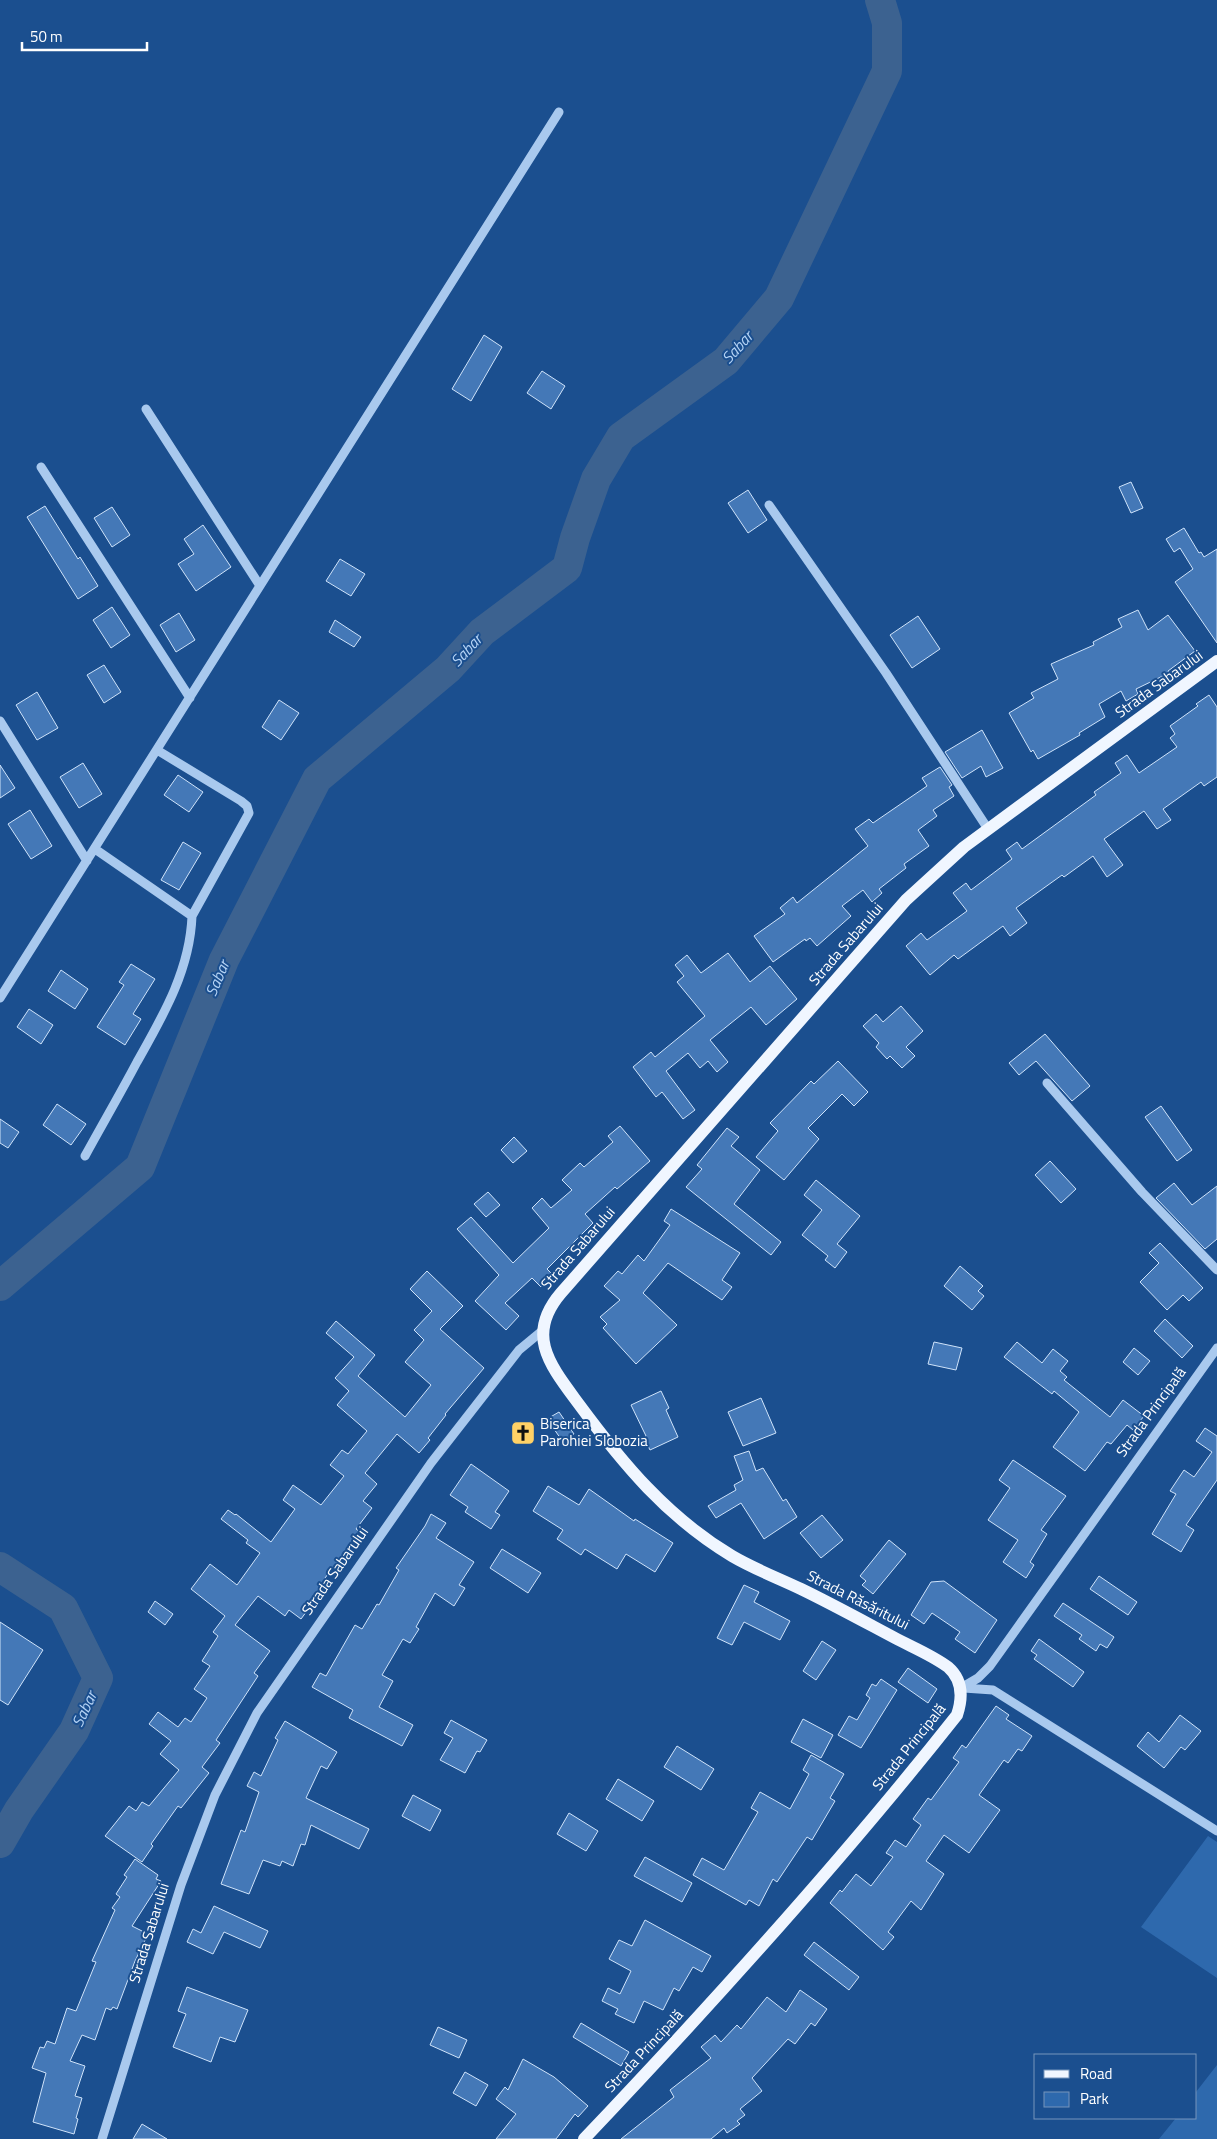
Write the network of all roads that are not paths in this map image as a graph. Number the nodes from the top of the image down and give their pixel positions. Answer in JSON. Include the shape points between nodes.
{"nodes":[{"id":1,"x":559,"y":112,"type":"dead end"},
{"id":2,"x":146,"y":409,"type":"dead end"},
{"id":3,"x":41,"y":468,"type":"dead end"},
{"id":4,"x":769,"y":505,"type":"dead end"},
{"id":5,"x":260,"y":586,"type":"junction"},
{"id":6,"x":1217,"y":661,"type":"edge"},
{"id":7,"x":190,"y":698,"type":"junction"},
{"id":8,"x":0,"y":721,"type":"edge"},
{"id":9,"x":157,"y":750,"type":"junction"},
{"id":10,"x":988,"y":829,"type":"junction"},
{"id":11,"x":95,"y":849,"type":"junction"},
{"id":12,"x":87,"y":861,"type":"junction"},
{"id":13,"x":192,"y":916,"type":"junction"},
{"id":14,"x":0,"y":998,"type":"edge"},
{"id":15,"x":1047,"y":1083,"type":"dead end"},
{"id":16,"x":85,"y":1156,"type":"dead end"},
{"id":17,"x":1217,"y":1270,"type":"edge"},
{"id":18,"x":542,"y":1331,"type":"junction"},
{"id":19,"x":1217,"y":1348,"type":"edge"},
{"id":20,"x":961,"y":1688,"type":"junction"},
{"id":21,"x":1217,"y":1831,"type":"edge"},
{"id":22,"x":102,"y":2139,"type":"edge"},
{"id":23,"x":584,"y":2139,"type":"edge"}],
"edges":[{"from":1,"to":5,"type":"street"},
{"from":2,"to":5,"type":"street"},
{"from":3,"to":7,"type":"street"},
{"from":4,"to":10,"type":"street","via":[[886,673]]},
{"from":5,"to":7,"type":"street"},
{"from":6,"to":10,"type":"main road","name":"Strada Sabarului"},
{"from":7,"to":9,"type":"street"},
{"from":8,"to":12,"type":"street"},
{"from":9,"to":11,"type":"street"},
{"from":9,"to":13,"type":"street","via":[[248,806],[250,813]]},
{"from":10,"to":18,"type":"main road","name":"Strada Sabarului","via":[[906,900],[561,1293],[546,1313]]},
{"from":11,"to":12,"type":"street"},
{"from":11,"to":13,"type":"street"},
{"from":12,"to":14,"type":"street"},
{"from":13,"to":16,"type":"street","via":[[182,974],[167,1008]]},
{"from":15,"to":17,"type":"street","via":[[1142,1192]]},
{"from":18,"to":20,"type":"main road","name":"Strada Răsăritului","via":[[548,1356],[568,1389],[632,1474],[676,1516],[734,1557],[939,1661],[956,1675]]},
{"from":18,"to":22,"type":"street","name":"Strada Sabarului","via":[[519,1350],[431,1464],[256,1713],[216,1795],[181,1885]]},
{"from":19,"to":20,"type":"street","name":"Strada Principală","via":[[990,1666]]},
{"from":20,"to":21,"type":"street","via":[[993,1690]]},
{"from":20,"to":23,"type":"main road","name":"Strada Principală","via":[[957,1715],[839,1858]]}]}
